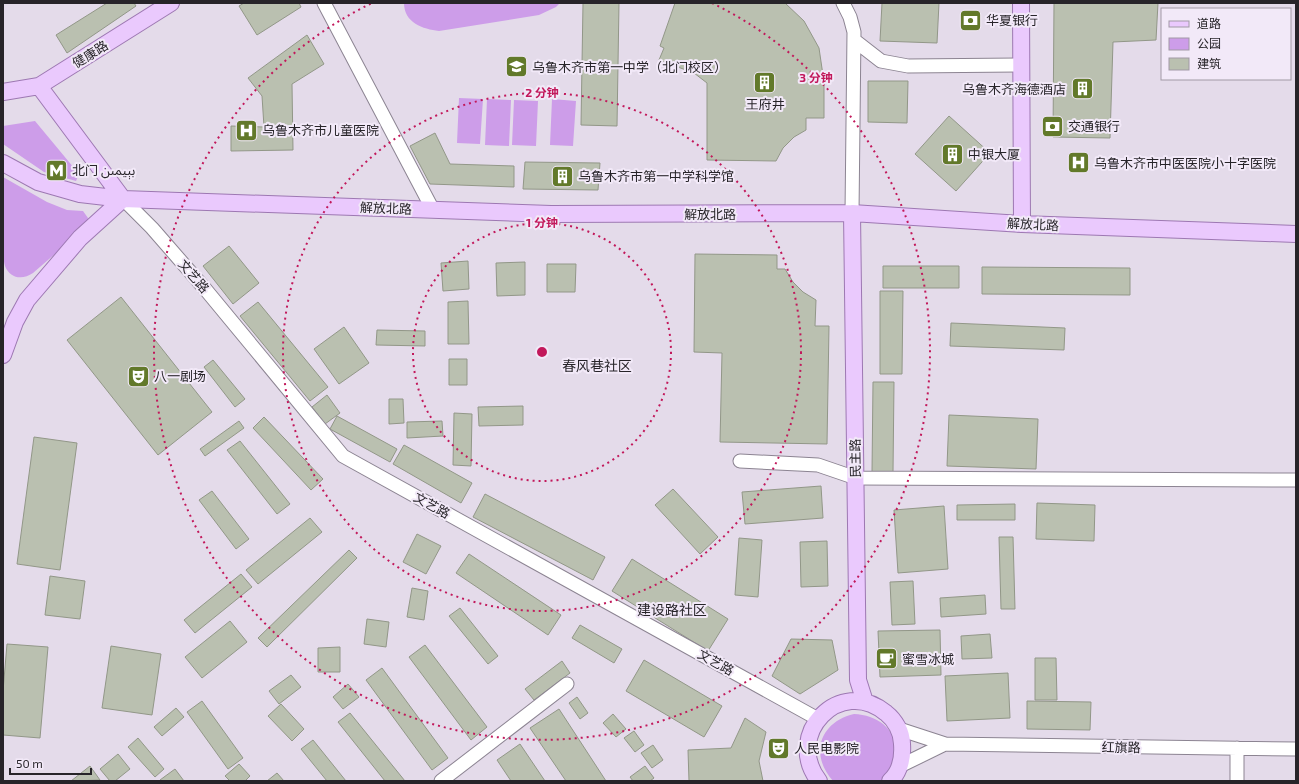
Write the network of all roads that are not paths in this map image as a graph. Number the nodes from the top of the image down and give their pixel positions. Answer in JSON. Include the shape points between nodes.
{"nodes":[{"id":1,"x":172,"y":3,"type":"edge"},
{"id":2,"x":324,"y":3,"type":"edge"},
{"id":3,"x":843,"y":3,"type":"edge"},
{"id":4,"x":1022,"y":6,"type":"edge"},
{"id":5,"x":854,"y":40,"type":"junction"},
{"id":6,"x":1021,"y":65,"type":"junction"},
{"id":7,"x":39,"y":86,"type":"junction"},
{"id":8,"x":3,"y":92,"type":"edge"},
{"id":9,"x":3,"y":163,"type":"edge"},
{"id":10,"x":123,"y":199,"type":"junction"},
{"id":11,"x":433,"y":210,"type":"junction"},
{"id":12,"x":852,"y":213,"type":"junction"},
{"id":13,"x":1022,"y":224,"type":"junction"},
{"id":14,"x":1296,"y":234,"type":"edge"},
{"id":15,"x":3,"y":356,"type":"edge"},
{"id":16,"x":740,"y":461,"type":"dead end"},
{"id":17,"x":856,"y":478,"type":"junction"},
{"id":18,"x":1296,"y":480,"type":"edge"},
{"id":19,"x":567,"y":684,"type":"dead end"},
{"id":20,"x":865,"y":702,"type":"junction"},
{"id":21,"x":818,"y":719,"type":"junction"},
{"id":22,"x":899,"y":730,"type":"junction"},
{"id":23,"x":945,"y":744,"type":"junction"},
{"id":24,"x":1237,"y":748,"type":"junction"},
{"id":25,"x":1296,"y":749,"type":"edge"},
{"id":26,"x":900,"y":766,"type":"junction"},
{"id":27,"x":442,"y":781,"type":"edge"},
{"id":28,"x":820,"y":781,"type":"edge"},
{"id":29,"x":890,"y":781,"type":"edge"},
{"id":30,"x":1237,"y":781,"type":"edge"}],
"edges":[{"from":1,"to":7,"type":"main road","name":"健康路"},
{"from":2,"to":11,"type":"street"},
{"from":3,"to":5,"type":"street","via":[[850,18]]},
{"from":4,"to":6,"type":"main road"},
{"from":5,"to":6,"type":"street","via":[[881,61],[908,66]]},
{"from":5,"to":12,"type":"street"},
{"from":6,"to":13,"type":"main road"},
{"from":7,"to":8,"type":"main road","name":"健康路"},
{"from":7,"to":10,"type":"main road"},
{"from":9,"to":10,"type":"main road","name":"解放北路","via":[[38,182],[80,194]]},
{"from":10,"to":11,"type":"main road","name":"解放北路"},
{"from":10,"to":15,"type":"main road","via":[[80,238],[27,300],[15,322]]},
{"from":10,"to":21,"type":"street","name":"文艺路","via":[[206,290],[343,456]]},
{"from":11,"to":12,"type":"main road","name":"解放北路","via":[[551,214]]},
{"from":12,"to":13,"type":"main road","name":"解放北路"},
{"from":12,"to":17,"type":"main road","name":"民主路"},
{"from":13,"to":14,"type":"main road","name":"解放北路"},
{"from":16,"to":17,"type":"street","via":[[818,465]]},
{"from":17,"to":18,"type":"street"},
{"from":17,"to":20,"type":"main road","name":"民主路","via":[[858,680]]},
{"from":19,"to":27,"type":"street"},
{"from":20,"to":21,"type":"main road","via":[[839,704],[827,710]]},
{"from":20,"to":22,"type":"main road","via":[[879,707],[891,717]]},
{"from":21,"to":28,"type":"main road","via":[[810,731],[807,745],[808,760],[813,773]]},
{"from":22,"to":23,"type":"street"},
{"from":22,"to":26,"type":"main road","via":[[903,754]]},
{"from":23,"to":24,"type":"street","name":"红旗路"},
{"from":23,"to":26,"type":"street"},
{"from":24,"to":25,"type":"street","name":"红旗路"},
{"from":24,"to":30,"type":"street"},
{"from":26,"to":29,"type":"main road"}]}
